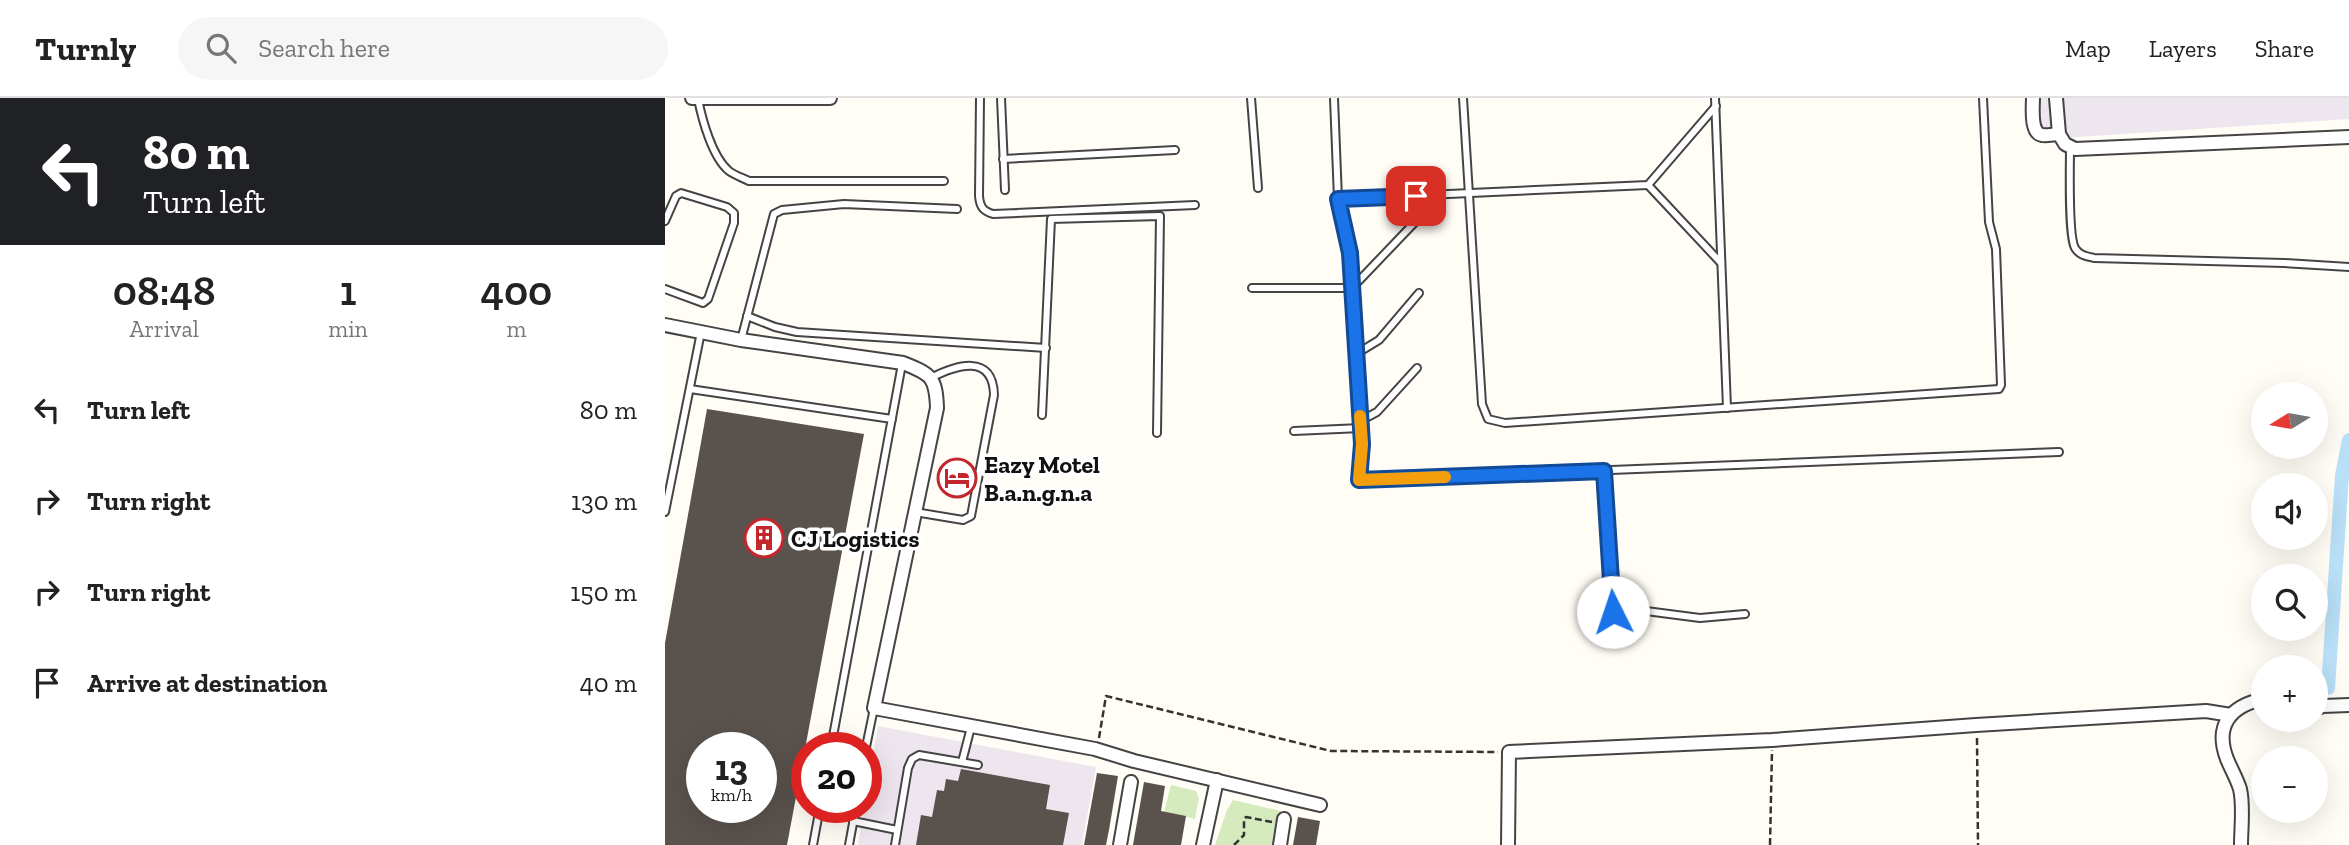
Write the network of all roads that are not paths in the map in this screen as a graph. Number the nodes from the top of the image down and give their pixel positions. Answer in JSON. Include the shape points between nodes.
{"nodes":[{"id":1,"x":692,"y":98,"type":"edge"},
{"id":2,"x":830,"y":98,"type":"edge"},
{"id":3,"x":980,"y":98,"type":"edge"},
{"id":4,"x":1001,"y":98,"type":"edge"},
{"id":5,"x":1251,"y":98,"type":"edge"},
{"id":6,"x":1334,"y":98,"type":"edge"},
{"id":7,"x":1463,"y":98,"type":"edge"},
{"id":8,"x":1983,"y":98,"type":"edge"},
{"id":9,"x":2033,"y":98,"type":"edge"},
{"id":10,"x":2056,"y":98,"type":"edge"},
{"id":11,"x":698,"y":99,"type":"edge"},
{"id":12,"x":1716,"y":102,"type":"edge"},
{"id":13,"x":2059,"y":134,"type":"junction"},
{"id":14,"x":2349,"y":137,"type":"edge"},
{"id":15,"x":2070,"y":146,"type":"junction"},
{"id":16,"x":1175,"y":150,"type":"dead end"},
{"id":17,"x":1003,"y":159,"type":"junction"},
{"id":18,"x":944,"y":181,"type":"dead end"},
{"id":19,"x":1648,"y":186,"type":"junction"},
{"id":20,"x":1258,"y":188,"type":"dead end"},
{"id":21,"x":1005,"y":190,"type":"dead end"},
{"id":22,"x":1468,"y":194,"type":"junction"},
{"id":23,"x":1338,"y":199,"type":"junction"},
{"id":24,"x":1195,"y":205,"type":"dead end"},
{"id":25,"x":957,"y":209,"type":"dead end"},
{"id":26,"x":1417,"y":220,"type":"dead end"},
{"id":27,"x":665,"y":221,"type":"edge"},
{"id":28,"x":1721,"y":263,"type":"junction"},
{"id":29,"x":2349,"y":267,"type":"edge"},
{"id":30,"x":1252,"y":288,"type":"dead end"},
{"id":31,"x":1352,"y":288,"type":"junction"},
{"id":32,"x":665,"y":289,"type":"edge"},
{"id":33,"x":1419,"y":293,"type":"dead end"},
{"id":34,"x":747,"y":316,"type":"junction"},
{"id":35,"x":665,"y":326,"type":"edge"},
{"id":36,"x":701,"y":332,"type":"junction"},
{"id":37,"x":741,"y":340,"type":"junction"},
{"id":38,"x":1046,"y":348,"type":"junction"},
{"id":39,"x":1356,"y":354,"type":"junction"},
{"id":40,"x":902,"y":363,"type":"junction"},
{"id":41,"x":1417,"y":368,"type":"dead end"},
{"id":42,"x":931,"y":378,"type":"junction"},
{"id":43,"x":690,"y":390,"type":"junction"},
{"id":44,"x":1727,"y":408,"type":"junction"},
{"id":45,"x":1042,"y":415,"type":"dead end"},
{"id":46,"x":892,"y":419,"type":"junction"},
{"id":47,"x":1361,"y":425,"type":"junction"},
{"id":48,"x":1294,"y":431,"type":"dead end"},
{"id":49,"x":1157,"y":433,"type":"dead end"},
{"id":50,"x":2060,"y":452,"type":"dead end"},
{"id":51,"x":1604,"y":471,"type":"junction"},
{"id":52,"x":665,"y":512,"type":"edge"},
{"id":53,"x":915,"y":512,"type":"junction"},
{"id":54,"x":1745,"y":614,"type":"dead end"},
{"id":55,"x":2251,"y":703,"type":"edge"},
{"id":56,"x":2349,"y":705,"type":"edge"},
{"id":57,"x":2328,"y":706,"type":"edge"},
{"id":58,"x":874,"y":708,"type":"junction"},
{"id":59,"x":2231,"y":715,"type":"junction"},
{"id":60,"x":971,"y":726,"type":"junction"},
{"id":61,"x":834,"y":732,"type":"edge"},
{"id":62,"x":869,"y":732,"type":"edge"},
{"id":63,"x":962,"y":762,"type":"junction"},
{"id":64,"x":978,"y":765,"type":"dead end"},
{"id":65,"x":1217,"y":780,"type":"junction"},
{"id":66,"x":1131,"y":782,"type":"dead end"},
{"id":67,"x":1320,"y":805,"type":"dead end"},
{"id":68,"x":1284,"y":822,"type":"road end"},
{"id":69,"x":817,"y":823,"type":"edge"},
{"id":70,"x":853,"y":823,"type":"edge"},
{"id":71,"x":863,"y":823,"type":"edge"},
{"id":72,"x":897,"y":830,"type":"junction"},
{"id":73,"x":813,"y":845,"type":"edge"},
{"id":74,"x":849,"y":845,"type":"edge"},
{"id":75,"x":895,"y":845,"type":"edge"},
{"id":76,"x":1120,"y":845,"type":"edge"},
{"id":77,"x":1203,"y":845,"type":"edge"},
{"id":78,"x":1280,"y":845,"type":"edge"},
{"id":79,"x":1508,"y":845,"type":"edge"},
{"id":80,"x":2241,"y":845,"type":"edge"}],
"edges":[{"from":1,"to":11,"type":"street"},
{"from":2,"to":11,"type":"street"},
{"from":3,"to":24,"type":"lane","via":[[979,202],[985,211]]},
{"from":4,"to":17,"type":"lane"},
{"from":5,"to":20,"type":"lane"},
{"from":6,"to":23,"type":"lane"},
{"from":7,"to":22,"type":"lane"},
{"from":8,"to":44,"type":"lane","via":[[1989,222],[1996,249],[1999,389]]},
{"from":9,"to":13,"type":"street","via":[[2036,133]]},
{"from":10,"to":13,"type":"street"},
{"from":11,"to":18,"type":"lane","via":[[719,158],[729,171],[749,181]]},
{"from":12,"to":19,"type":"lane"},
{"from":12,"to":28,"type":"lane"},
{"from":13,"to":15,"type":"street"},
{"from":14,"to":15,"type":"street"},
{"from":15,"to":29,"type":"lane","via":[[2072,231],[2074,247],[2081,254]]},
{"from":16,"to":17,"type":"lane"},
{"from":17,"to":21,"type":"lane"},
{"from":19,"to":22,"type":"lane"},
{"from":19,"to":28,"type":"lane"},
{"from":22,"to":23,"type":"lane"},
{"from":22,"to":44,"type":"lane","via":[[1482,404],[1488,419],[1505,423]]},
{"from":23,"to":31,"type":"lane"},
{"from":25,"to":34,"type":"lane","via":[[844,204],[777,212],[772,216]]},
{"from":26,"to":31,"type":"lane"},
{"from":27,"to":32,"type":"lane","via":[[681,193],[734,213],[708,299],[703,303]]},
{"from":28,"to":44,"type":"lane"},
{"from":30,"to":31,"type":"lane"},
{"from":31,"to":39,"type":"lane"},
{"from":33,"to":39,"type":"lane","via":[[1379,340]]},
{"from":34,"to":37,"type":"lane"},
{"from":34,"to":38,"type":"lane","via":[[797,332]]},
{"from":35,"to":36,"type":"street"},
{"from":36,"to":37,"type":"street"},
{"from":36,"to":43,"type":"lane"},
{"from":37,"to":40,"type":"street"},
{"from":38,"to":45,"type":"lane"},
{"from":38,"to":49,"type":"lane","via":[[1051,219],[1160,216]]},
{"from":39,"to":47,"type":"lane"},
{"from":40,"to":42,"type":"street"},
{"from":40,"to":46,"type":"lane"},
{"from":41,"to":47,"type":"lane"},
{"from":42,"to":53,"type":"street","via":[[937,386],[937,408]]},
{"from":42,"to":53,"type":"lane","via":[[955,366],[977,367],[990,375],[995,395],[971,516],[963,520]]},
{"from":43,"to":46,"type":"lane"},
{"from":43,"to":52,"type":"lane"},
{"from":46,"to":61,"type":"lane"},
{"from":47,"to":48,"type":"lane"},
{"from":47,"to":51,"type":"lane","via":[[1359,480]]},
{"from":50,"to":51,"type":"lane"},
{"from":51,"to":54,"type":"lane","via":[[1613,612],[1700,618]]},
{"from":53,"to":58,"type":"street"},
{"from":55,"to":59,"type":"street"},
{"from":56,"to":57,"type":"street"},
{"from":58,"to":60,"type":"street"},
{"from":58,"to":62,"type":"lane"},
{"from":59,"to":79,"type":"street","via":[[2206,711],[1509,752]]},
{"from":59,"to":80,"type":"street","via":[[2222,737],[2240,790]]},
{"from":60,"to":63,"type":"lane"},
{"from":60,"to":65,"type":"street","via":[[1095,749]]},
{"from":63,"to":64,"type":"lane"},
{"from":63,"to":72,"type":"lane","via":[[919,755],[912,759]]},
{"from":65,"to":67,"type":"street"},
{"from":65,"to":77,"type":"street"},
{"from":66,"to":76,"type":"street"},
{"from":68,"to":78,"type":"street"},
{"from":69,"to":73,"type":"lane"},
{"from":70,"to":74,"type":"lane"},
{"from":71,"to":72,"type":"lane"},
{"from":72,"to":75,"type":"lane"}]}
